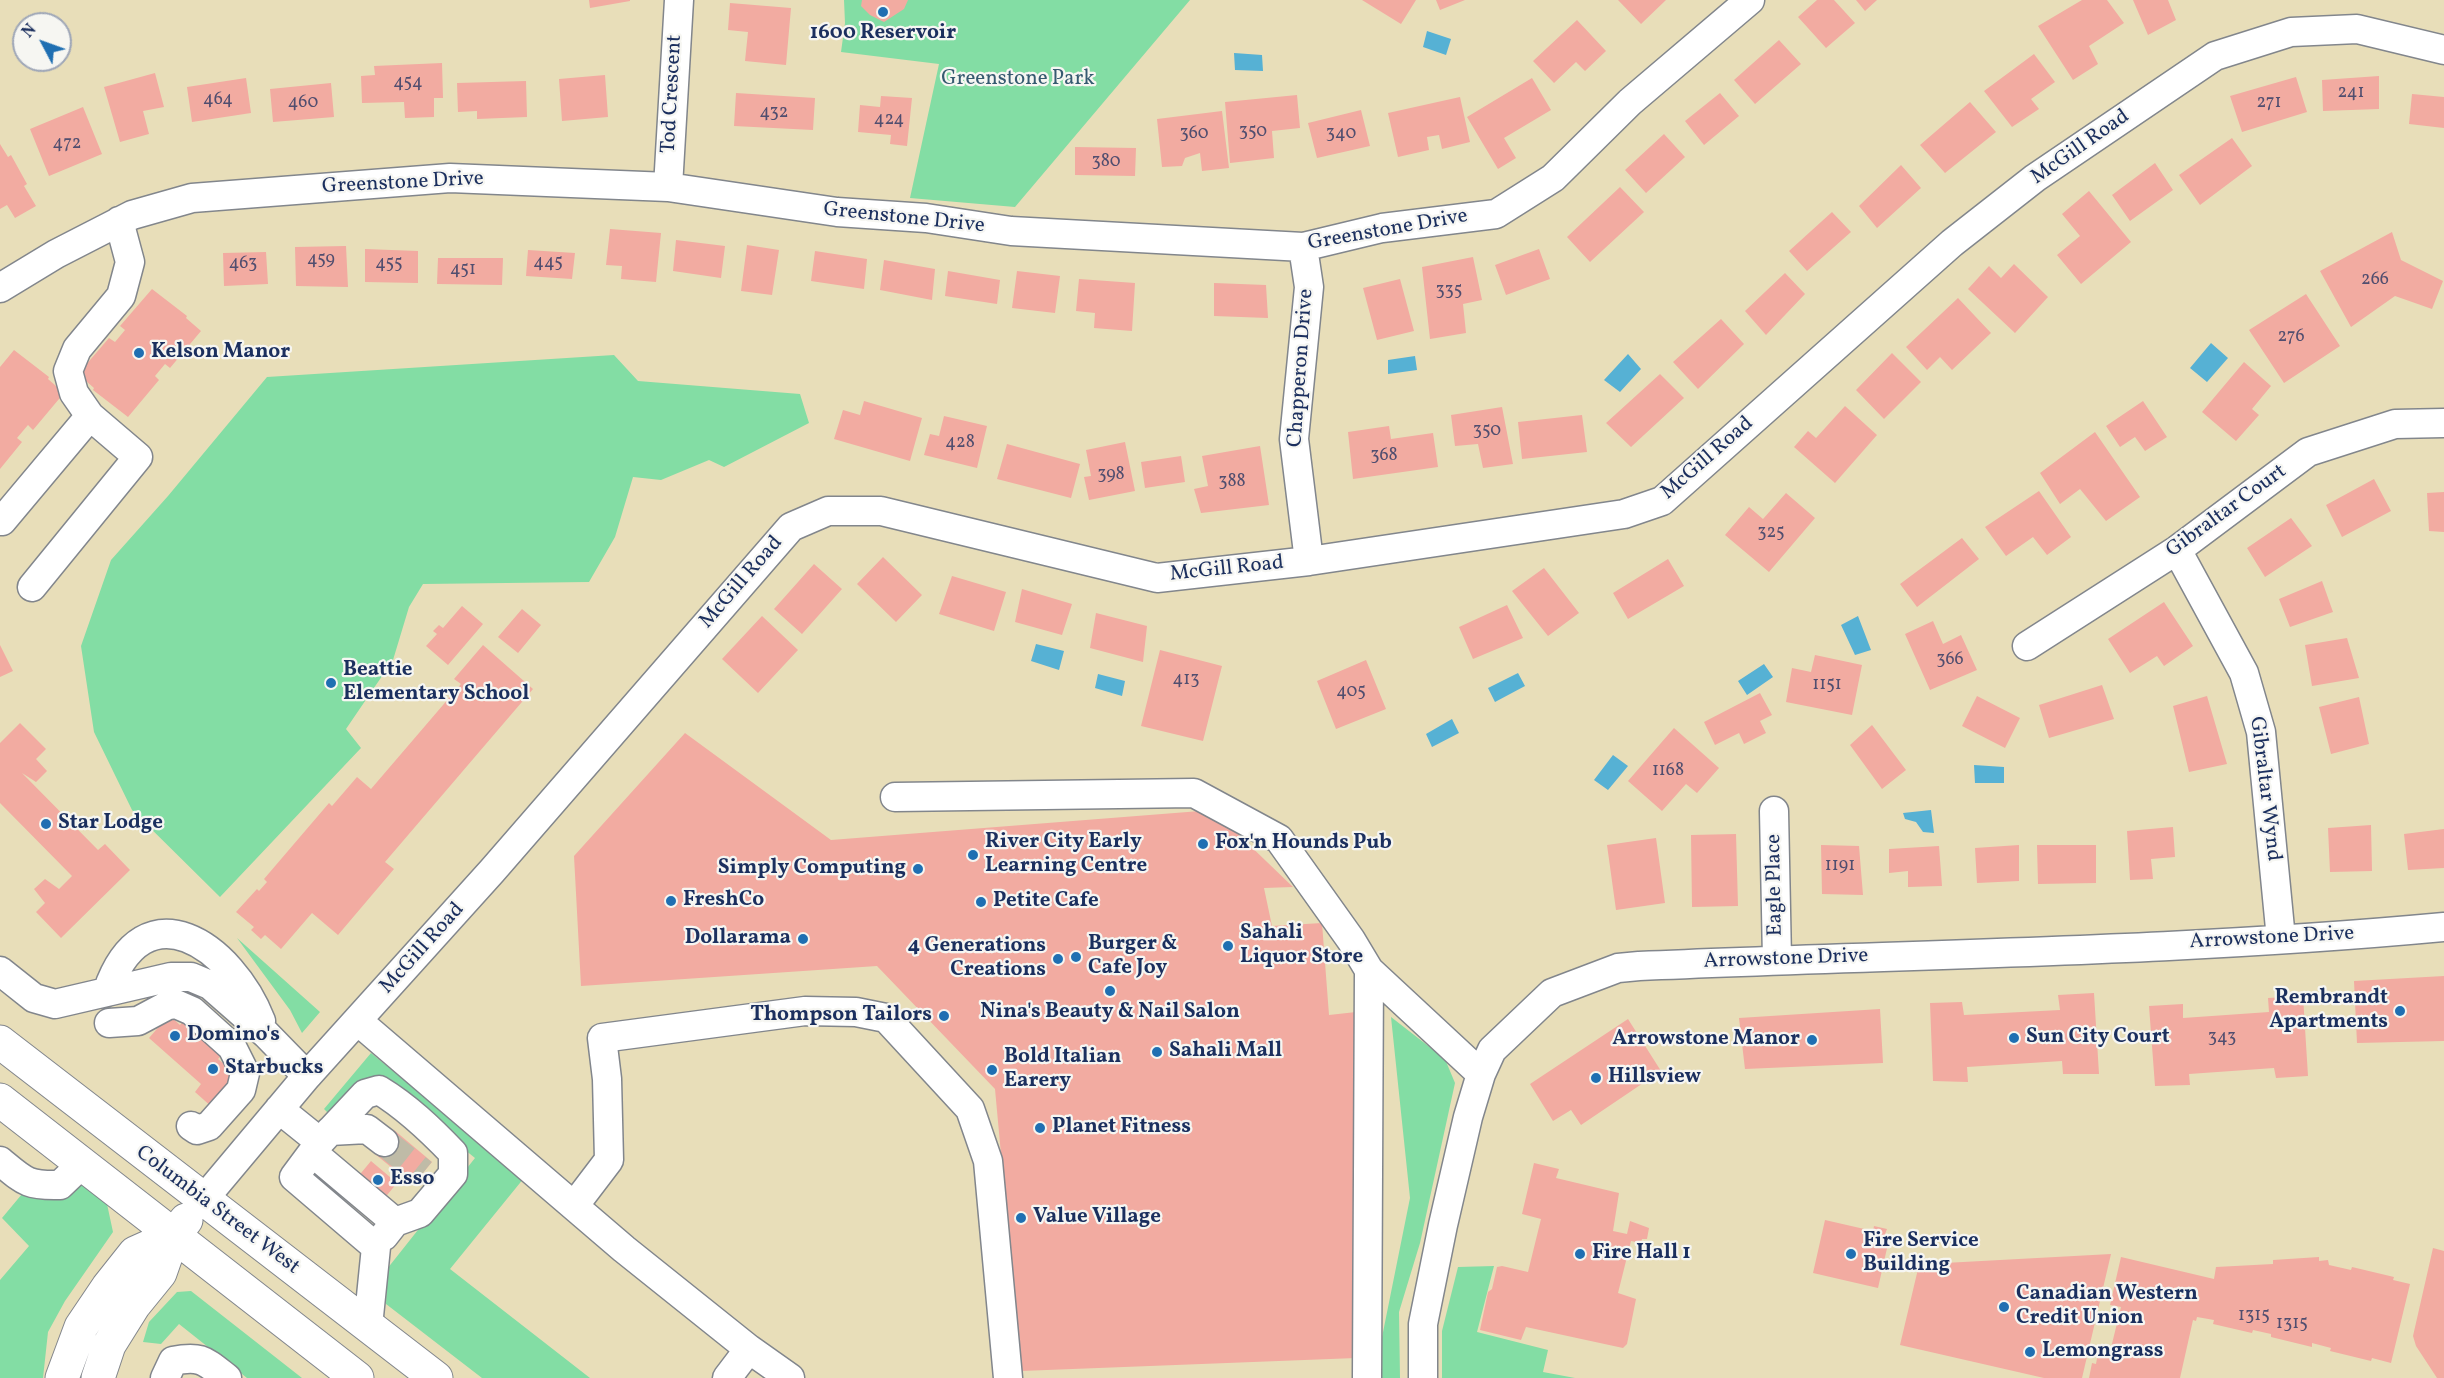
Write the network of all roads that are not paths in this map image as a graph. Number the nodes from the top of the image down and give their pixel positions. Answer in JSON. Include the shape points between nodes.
{"nodes":[{"id":1,"x":679,"y":0,"type":"edge"},
{"id":2,"x":1750,"y":0,"type":"edge"},
{"id":3,"x":2444,"y":50,"type":"edge"},
{"id":4,"x":668,"y":187,"type":"junction"},
{"id":5,"x":119,"y":221,"type":"junction"},
{"id":6,"x":1303,"y":247,"type":"junction"},
{"id":7,"x":0,"y":288,"type":"edge"},
{"id":8,"x":90,"y":416,"type":"junction"},
{"id":9,"x":2444,"y":423,"type":"edge"},
{"id":10,"x":2,"y":521,"type":"dead end"},
{"id":11,"x":2176,"y":550,"type":"junction"},
{"id":12,"x":1309,"y":561,"type":"junction"},
{"id":13,"x":32,"y":587,"type":"dead end"},
{"id":14,"x":2027,"y":646,"type":"dead end"},
{"id":15,"x":895,"y":797,"type":"dead end"},
{"id":16,"x":1774,"y":811,"type":"dead end"},
{"id":17,"x":2444,"y":927,"type":"edge"},
{"id":18,"x":2281,"y":939,"type":"junction"},
{"id":19,"x":1777,"y":960,"type":"junction"},
{"id":20,"x":1369,"y":970,"type":"junction"},
{"id":21,"x":0,"y":971,"type":"edge"},
{"id":22,"x":107,"y":992,"type":"junction"},
{"id":23,"x":358,"y":1022,"type":"junction"},
{"id":24,"x":109,"y":1023,"type":"dead end"},
{"id":25,"x":266,"y":1034,"type":"junction"},
{"id":26,"x":0,"y":1042,"type":"edge"},
{"id":27,"x":1481,"y":1074,"type":"junction"},
{"id":28,"x":307,"y":1076,"type":"junction"},
{"id":29,"x":0,"y":1100,"type":"edge"},
{"id":30,"x":279,"y":1109,"type":"junction"},
{"id":31,"x":191,"y":1126,"type":"dead end"},
{"id":32,"x":321,"y":1142,"type":"junction"},
{"id":33,"x":384,"y":1142,"type":"tunnel mouth"},
{"id":34,"x":81,"y":1165,"type":"junction"},
{"id":35,"x":3,"y":1170,"type":"edge"},
{"id":36,"x":203,"y":1200,"type":"junction"},
{"id":37,"x":574,"y":1206,"type":"junction"},
{"id":38,"x":395,"y":1222,"type":"junction"},
{"id":39,"x":173,"y":1236,"type":"junction"},
{"id":40,"x":376,"y":1247,"type":"junction"},
{"id":41,"x":368,"y":1326,"type":"junction"},
{"id":42,"x":749,"y":1349,"type":"junction"},
{"id":43,"x":169,"y":1369,"type":"edge"},
{"id":44,"x":62,"y":1378,"type":"edge"},
{"id":45,"x":98,"y":1378,"type":"edge"},
{"id":46,"x":227,"y":1378,"type":"edge"},
{"id":47,"x":357,"y":1378,"type":"edge"},
{"id":48,"x":436,"y":1378,"type":"edge"},
{"id":49,"x":727,"y":1378,"type":"edge"},
{"id":50,"x":790,"y":1378,"type":"edge"},
{"id":51,"x":1008,"y":1378,"type":"edge"},
{"id":52,"x":1367,"y":1378,"type":"edge"},
{"id":53,"x":1423,"y":1378,"type":"edge"}],
"edges":[{"from":1,"to":4,"type":"street","name":"Tod Crescent"},
{"from":2,"to":6,"type":"street","name":"Greenstone Drive","via":[[1630,102],[1553,178],[1496,214],[1382,228]]},
{"from":3,"to":12,"type":"street","name":"McGill Road","via":[[2357,29],[2291,32],[2215,56],[2035,178],[1952,243],[1662,501],[1624,514]]},
{"from":4,"to":5,"type":"street","name":"Greenstone Drive","via":[[450,178],[192,198]]},
{"from":4,"to":6,"type":"street","name":"Greenstone Drive","via":[[837,212],[926,218],[1011,231]]},
{"from":5,"to":7,"type":"street","name":"Greenstone Drive"},
{"from":5,"to":8,"type":"street","via":[[130,262],[121,296],[77,349],[68,371],[74,393]]},
{"from":6,"to":12,"type":"street","name":"Chapperon Drive","via":[[1309,287],[1294,439]]},
{"from":8,"to":10,"type":"street"},
{"from":8,"to":13,"type":"street","via":[[138,456]]},
{"from":9,"to":11,"type":"street","name":"Gibraltar Court","via":[[2395,424],[2308,452]]},
{"from":11,"to":14,"type":"street","name":"Gibraltar Court"},
{"from":11,"to":18,"type":"street","name":"Gibraltar Wynd","via":[[2244,673],[2262,732]]},
{"from":12,"to":23,"type":"street","name":"McGill Road","via":[[1157,578],[881,511],[828,510],[791,527]]},
{"from":15,"to":20,"type":"street","via":[[1194,793],[1279,838]]},
{"from":16,"to":19,"type":"street","name":"Eagle Place"},
{"from":17,"to":18,"type":"street","name":"Arrowstone Drive"},
{"from":18,"to":19,"type":"street","name":"Arrowstone Drive"},
{"from":19,"to":27,"type":"street","name":"Arrowstone Drive","via":[[1618,968],[1552,993],[1492,1050]]},
{"from":20,"to":27,"type":"street"},
{"from":20,"to":52,"type":"street"},
{"from":21,"to":22,"type":"street","via":[[34,998],[55,1004]]},
{"from":22,"to":25,"type":"street","via":[[171,977],[191,977],[210,985]]},
{"from":22,"to":25,"type":"street","via":[[121,959],[134,946],[151,937],[179,935],[212,952],[232,971],[258,1012]]},
{"from":23,"to":28,"type":"street","name":"McGill Road"},
{"from":23,"to":37,"type":"street"},
{"from":24,"to":31,"type":"street","via":[[138,1021],[176,1004],[192,1011],[232,1047],[245,1073],[241,1090],[209,1126],[197,1130]]},
{"from":25,"to":28,"type":"street"},
{"from":26,"to":36,"type":"main road","name":"Columbia Street West"},
{"from":27,"to":53,"type":"street","name":"Arrowstone Drive","via":[[1422,1324]]},
{"from":28,"to":30,"type":"street","name":"McGill Road"},
{"from":29,"to":34,"type":"main road"},
{"from":30,"to":32,"type":"street"},
{"from":30,"to":36,"type":"street","name":"McGill Road"},
{"from":32,"to":33,"type":"street","via":[[367,1129]]},
{"from":32,"to":38,"type":"street"},
{"from":32,"to":38,"type":"street","via":[[365,1094],[379,1090],[434,1132],[453,1153],[453,1174],[432,1180],[420,1213]]},
{"from":32,"to":40,"type":"street","via":[[294,1177]]},
{"from":34,"to":35,"type":"street","via":[[60,1185],[26,1182]]},
{"from":34,"to":39,"type":"main road"},
{"from":36,"to":39,"type":"main road","name":"McGill Road"},
{"from":36,"to":41,"type":"main road","name":"Columbia Street West"},
{"from":37,"to":42,"type":"street"},
{"from":37,"to":51,"type":"street","via":[[609,1160],[602,1038],[805,1011],[856,1012],[886,1018],[970,1109],[988,1161]]},
{"from":38,"to":40,"type":"street"},
{"from":39,"to":44,"type":"main road","name":"McGill Road","via":[[135,1253],[108,1287],[81,1327]]},
{"from":39,"to":45,"type":"main road","name":"McGill Road","via":[[160,1273],[109,1344]]},
{"from":39,"to":47,"type":"main road"},
{"from":40,"to":41,"type":"street"},
{"from":41,"to":48,"type":"main road","name":"Columbia Street West"},
{"from":42,"to":49,"type":"street"},
{"from":42,"to":50,"type":"street"},
{"from":43,"to":46,"type":"street","via":[[192,1357]]}]}
